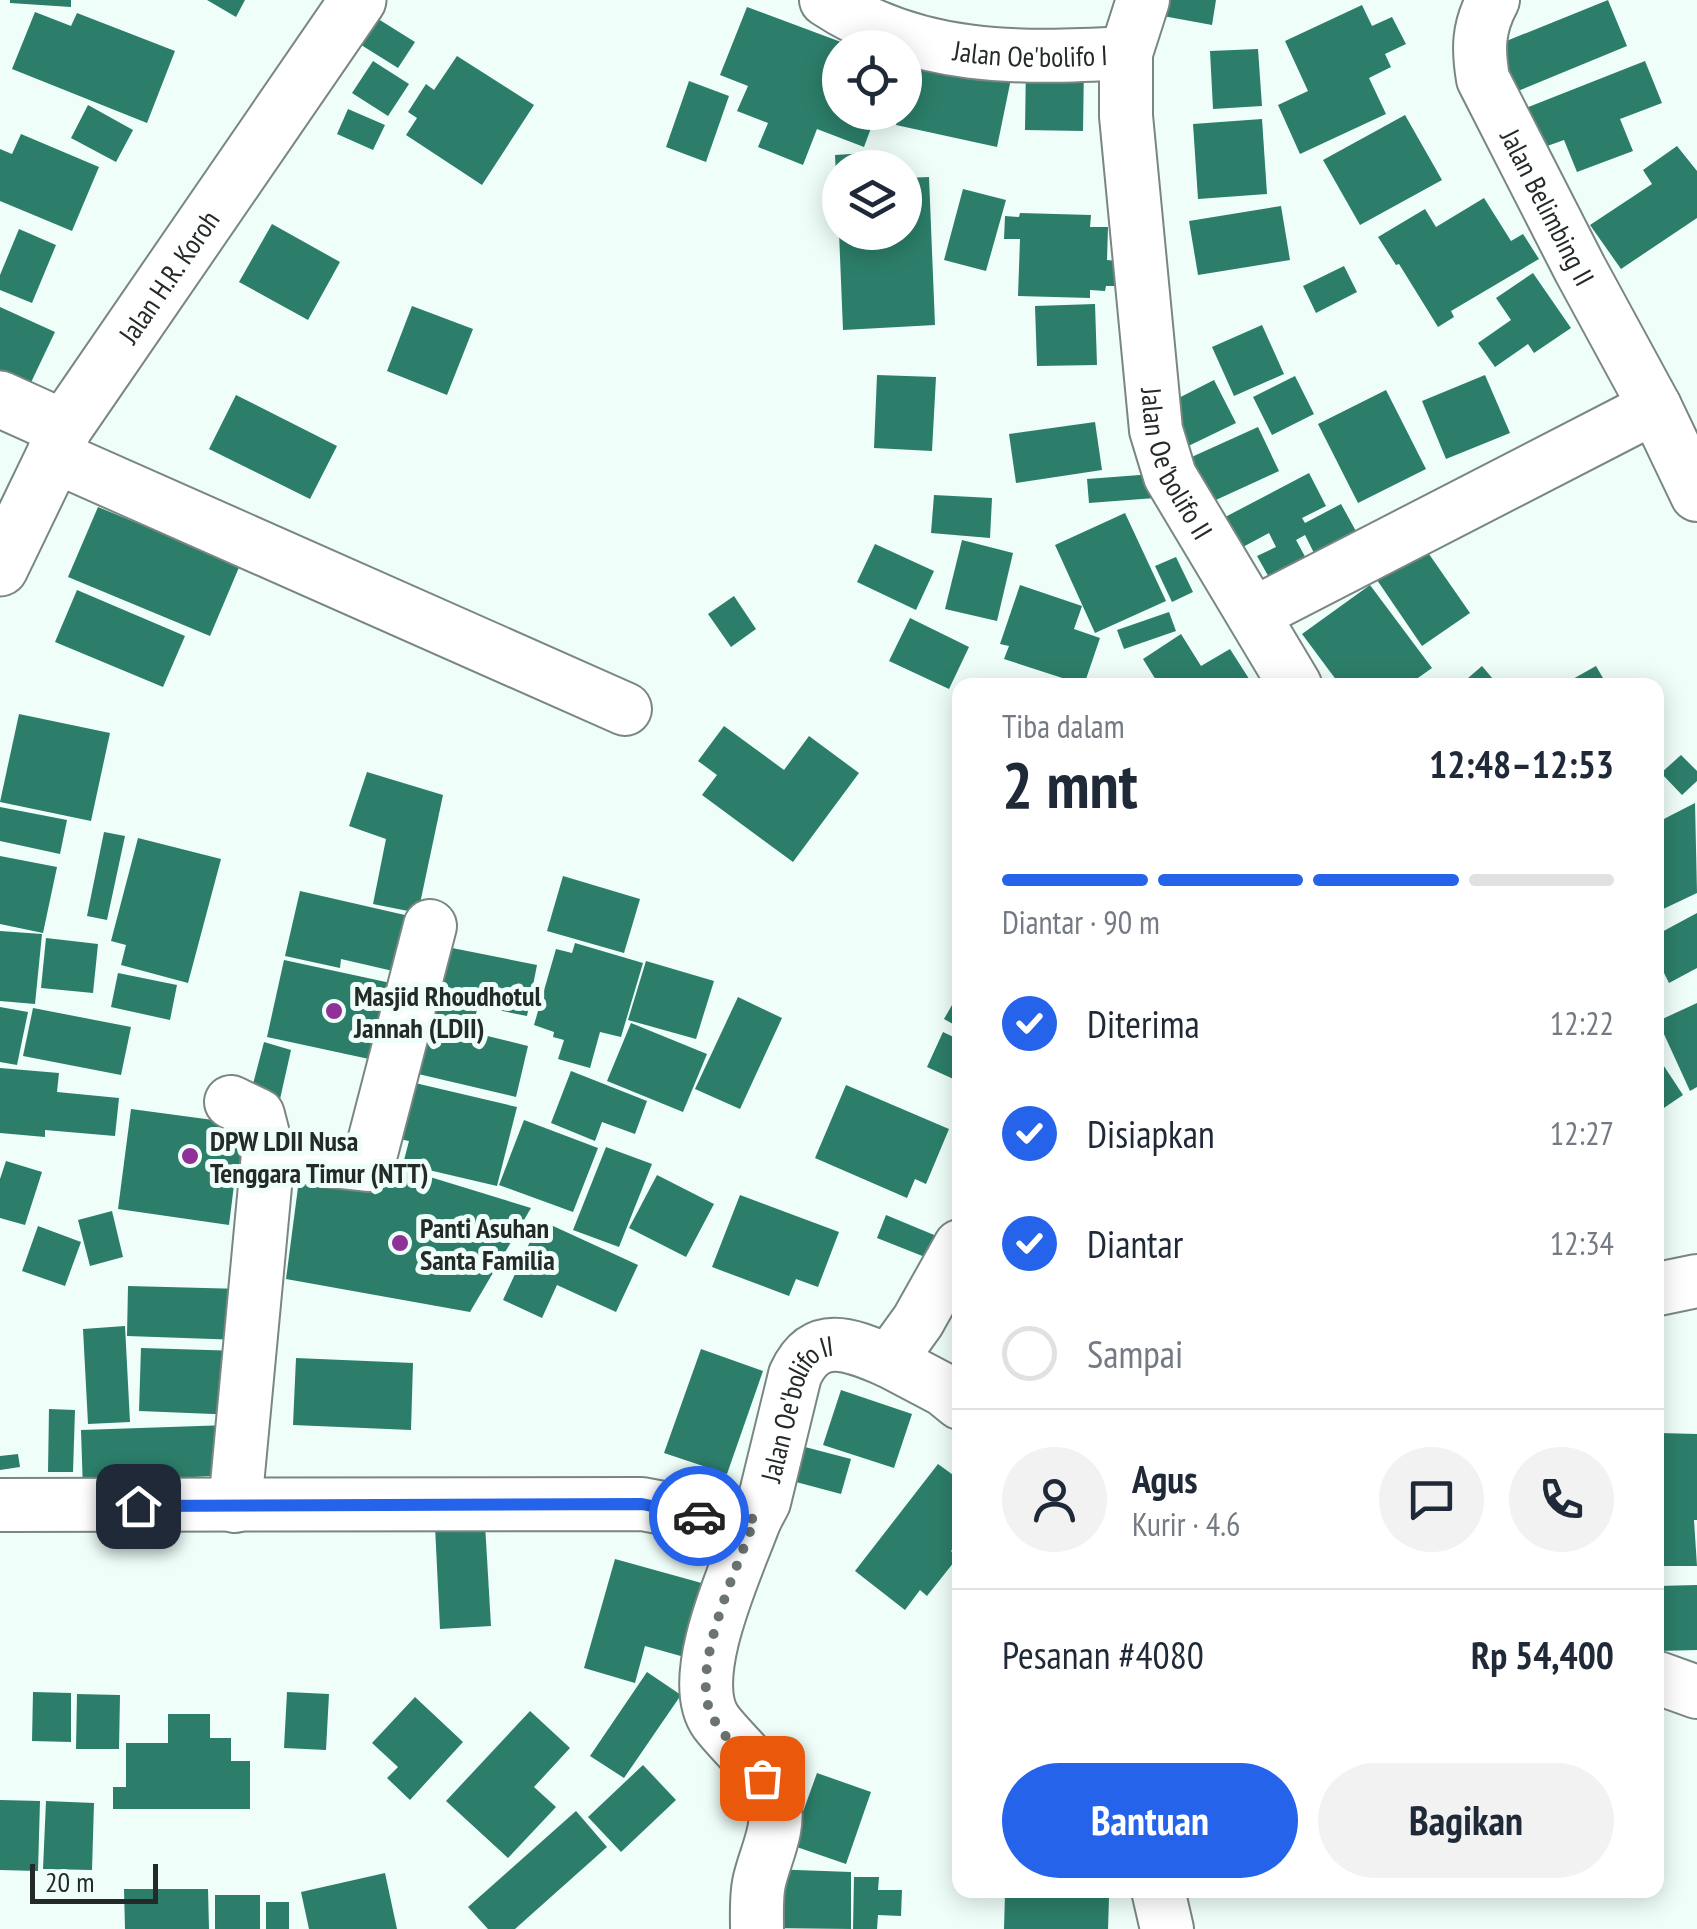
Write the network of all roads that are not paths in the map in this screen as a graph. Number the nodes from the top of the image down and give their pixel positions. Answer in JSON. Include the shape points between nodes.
{"nodes":[{"id":1,"x":358,"y":0,"type":"edge"},
{"id":2,"x":826,"y":0,"type":"edge"},
{"id":3,"x":1143,"y":0,"type":"edge"},
{"id":4,"x":1493,"y":0,"type":"edge"},
{"id":5,"x":1126,"y":53,"type":"junction"},
{"id":6,"x":0,"y":399,"type":"edge"},
{"id":7,"x":1654,"y":406,"type":"junction"},
{"id":8,"x":59,"y":442,"type":"junction"},
{"id":9,"x":1692,"y":474,"type":"edge"},
{"id":10,"x":0,"y":568,"type":"edge"},
{"id":11,"x":1253,"y":614,"type":"junction"},
{"id":12,"x":1291,"y":678,"type":"edge"},
{"id":13,"x":625,"y":709,"type":"dead end"},
{"id":14,"x":430,"y":926,"type":"dead end"},
{"id":15,"x":232,"y":1102,"type":"dead end"},
{"id":16,"x":268,"y":1154,"type":"junction"},
{"id":17,"x":952,"y":1260,"type":"edge"},
{"id":18,"x":1697,"y":1281,"type":"edge"},
{"id":19,"x":1664,"y":1288,"type":"edge"},
{"id":20,"x":889,"y":1361,"type":"junction"},
{"id":21,"x":952,"y":1396,"type":"edge"},
{"id":22,"x":0,"y":1505,"type":"edge"},
{"id":23,"x":235,"y":1506,"type":"junction"},
{"id":24,"x":755,"y":1518,"type":"junction"},
{"id":25,"x":1664,"y":1680,"type":"edge"},
{"id":26,"x":1697,"y":1692,"type":"edge"},
{"id":27,"x":1160,"y":1898,"type":"edge"},
{"id":28,"x":756,"y":1929,"type":"edge"},
{"id":29,"x":1167,"y":1929,"type":"edge"}],
"edges":[{"from":1,"to":8,"type":"main road","name":"Jalan H.R. Koroh"},
{"from":2,"to":5,"type":"street","name":"Jalan Oe'bolifo I","via":[[882,30],[945,50],[981,56]]},
{"from":3,"to":5,"type":"street","name":"Jalan Oe'bolifo II"},
{"from":4,"to":7,"type":"street","name":"Jalan Belimbing II","via":[[1478,48],[1483,79]]},
{"from":5,"to":11,"type":"street","name":"Jalan Oe'bolifo II","via":[[1134,218],[1156,430],[1170,476]]},
{"from":6,"to":8,"type":"main road"},
{"from":7,"to":9,"type":"street","name":"Jalan Belimbing II"},
{"from":7,"to":11,"type":"street"},
{"from":8,"to":10,"type":"main road","name":"Jalan H.R. Koroh"},
{"from":8,"to":13,"type":"street"},
{"from":11,"to":12,"type":"street","name":"Jalan Oe'bolifo II"},
{"from":14,"to":16,"type":"street","via":[[368,1166]]},
{"from":15,"to":16,"type":"street","via":[[258,1115]]},
{"from":16,"to":23,"type":"street"},
{"from":17,"to":20,"type":"street","name":"Jalan Oe'bolifo II"},
{"from":18,"to":19,"type":"street"},
{"from":20,"to":21,"type":"street"},
{"from":20,"to":24,"type":"street","name":"Jalan Oe'bolifo II","via":[[835,1344],[802,1358]]},
{"from":22,"to":23,"type":"street","name":"Jalan Oe'bolifo II"},
{"from":23,"to":24,"type":"street","name":"Jalan Oe'bolifo II","via":[[642,1504],[738,1522]]},
{"from":24,"to":28,"type":"street","via":[[707,1655],[704,1687],[712,1717],[774,1802]]},
{"from":25,"to":26,"type":"street"},
{"from":27,"to":29,"type":"street"}]}
